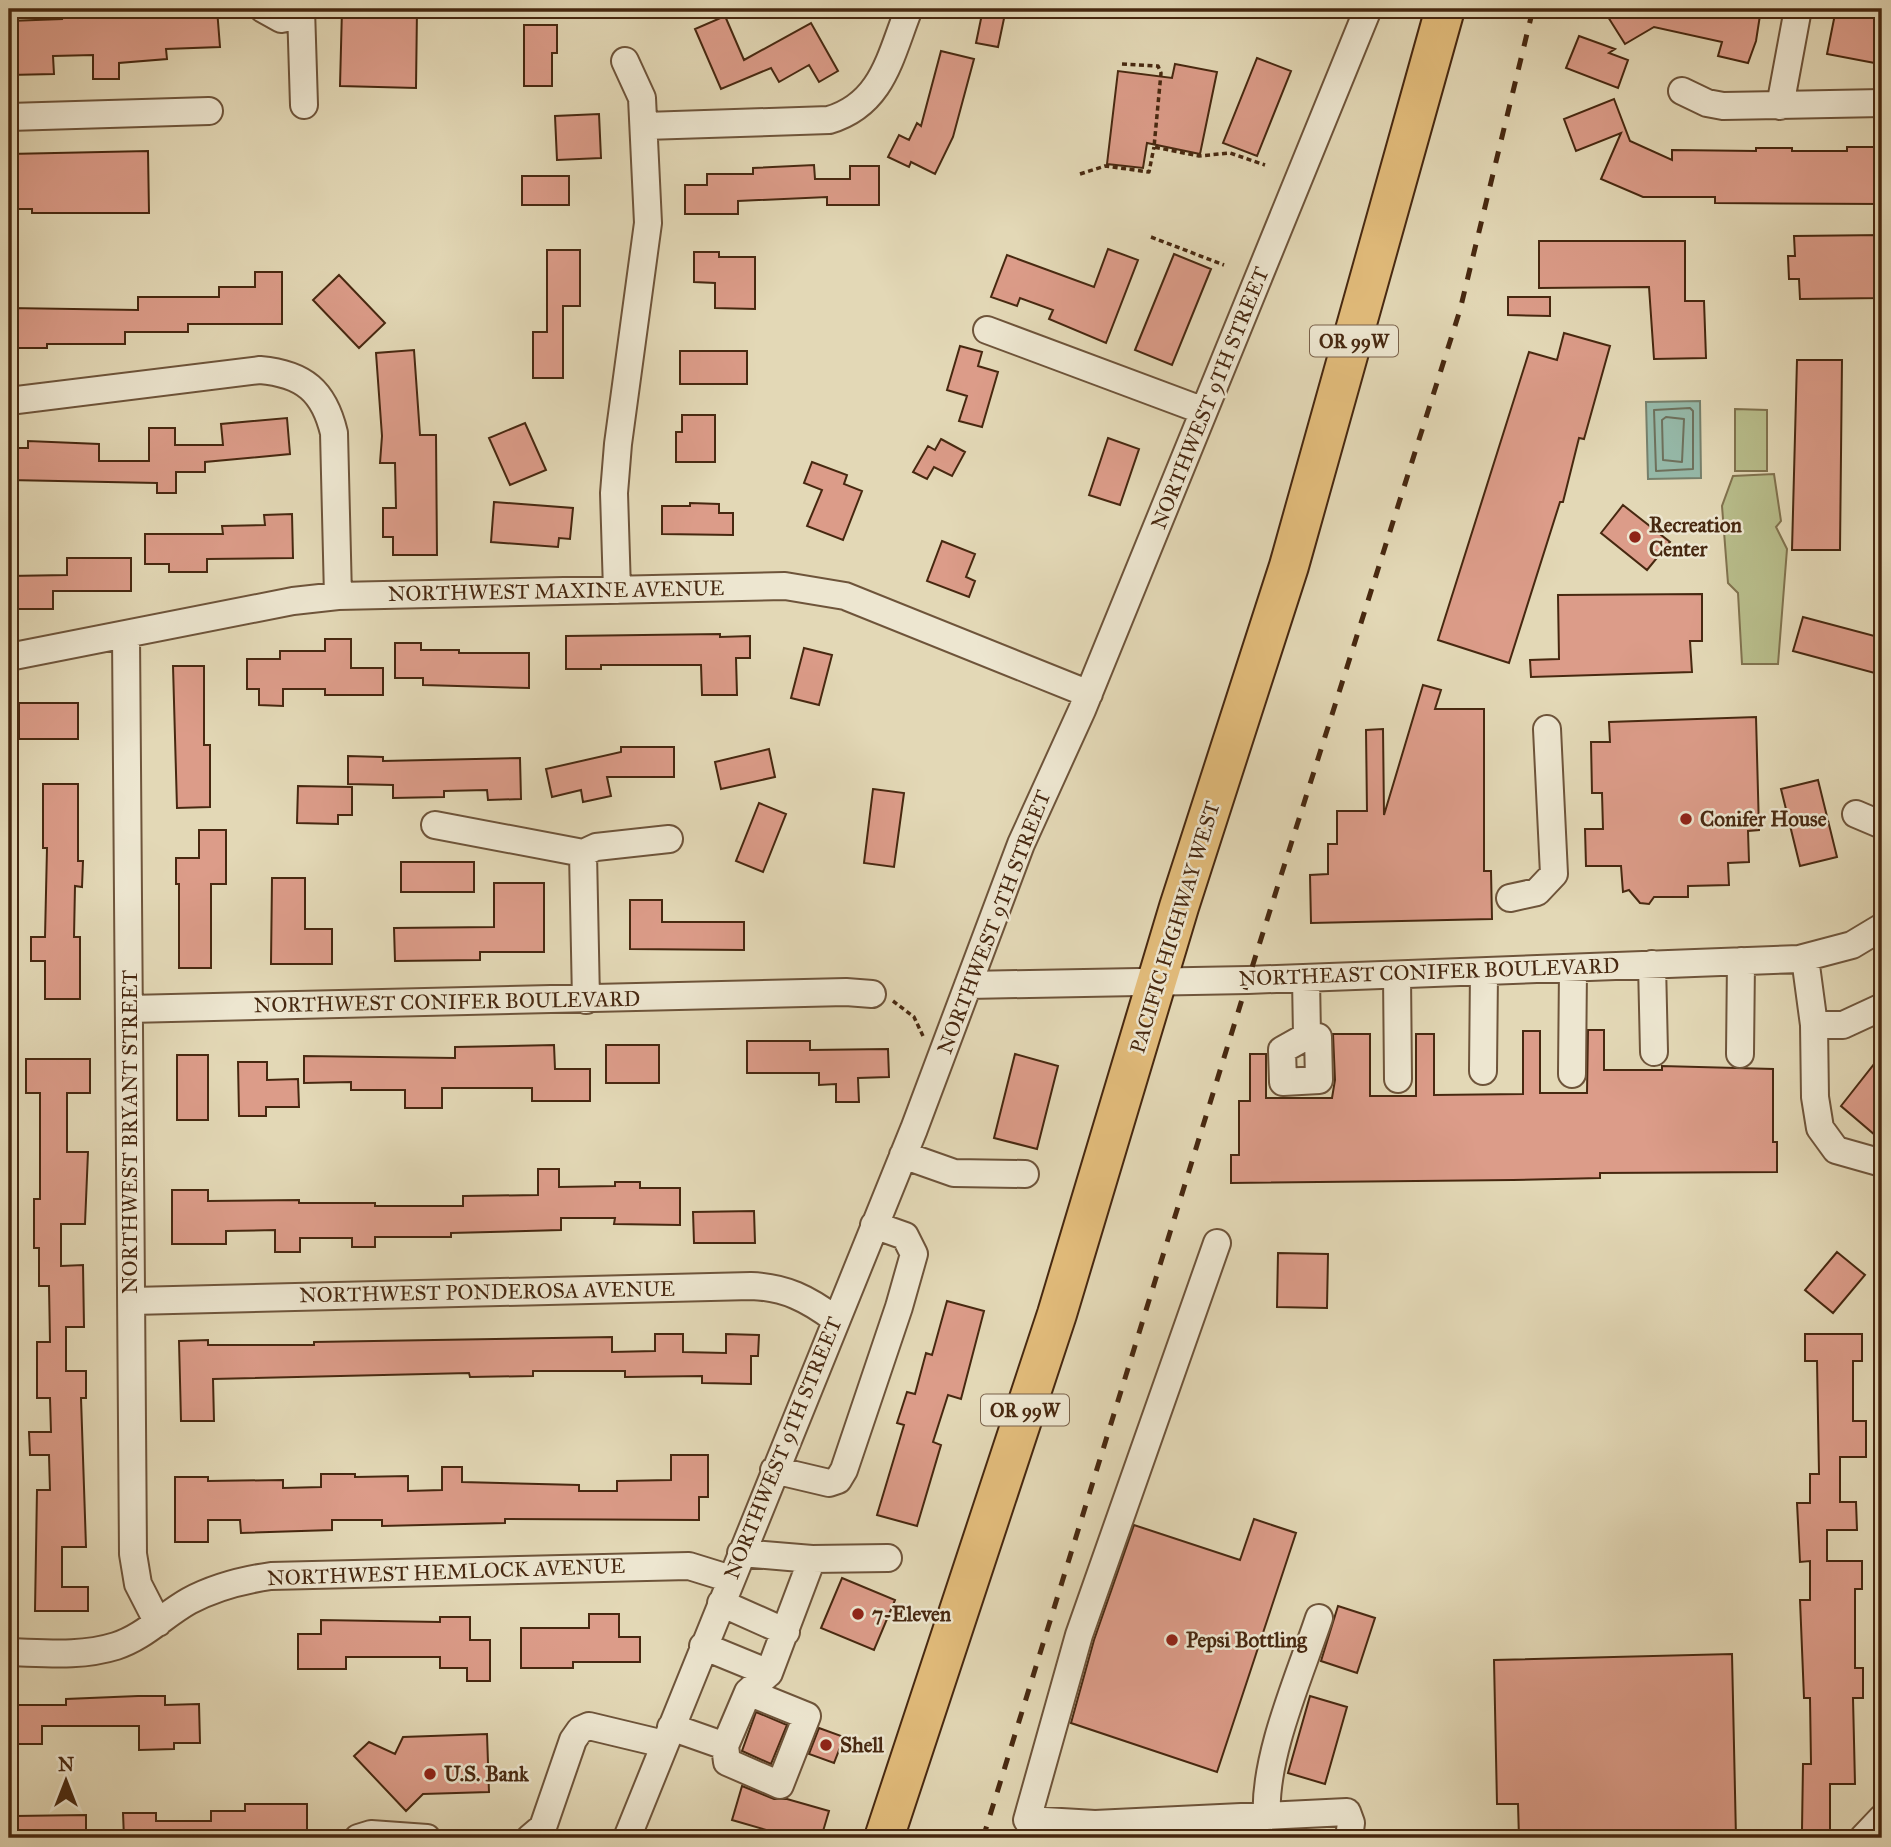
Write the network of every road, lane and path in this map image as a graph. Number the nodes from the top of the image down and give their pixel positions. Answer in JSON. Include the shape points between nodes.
{"nodes":[{"id":1,"x":263,"y":9,"type":"edge"},
{"id":2,"x":909,"y":9,"type":"edge"},
{"id":3,"x":1368,"y":9,"type":"edge"},
{"id":4,"x":1445,"y":9,"type":"edge"},
{"id":5,"x":1798,"y":9,"type":"edge"},
{"id":6,"x":301,"y":12,"type":"edge"},
{"id":7,"x":625,"y":61,"type":"dead end"},
{"id":8,"x":1122,"y":64,"type":"dead end"},
{"id":9,"x":1682,"y":91,"type":"dead end"},
{"id":10,"x":1882,"y":103,"type":"edge"},
{"id":11,"x":304,"y":105,"type":"dead end"},
{"id":12,"x":1780,"y":106,"type":"junction"},
{"id":13,"x":209,"y":111,"type":"dead end"},
{"id":14,"x":9,"y":117,"type":"edge"},
{"id":15,"x":645,"y":126,"type":"junction"},
{"id":16,"x":1154,"y":147,"type":"junction"},
{"id":17,"x":1265,"y":165,"type":"dead end"},
{"id":18,"x":1080,"y":174,"type":"dead end"},
{"id":19,"x":1151,"y":237,"type":"dead end"},
{"id":20,"x":1224,"y":265,"type":"dead end"},
{"id":21,"x":987,"y":330,"type":"dead end"},
{"id":22,"x":9,"y":401,"type":"edge"},
{"id":23,"x":1204,"y":411,"type":"junction"},
{"id":24,"x":617,"y":590,"type":"junction"},
{"id":25,"x":338,"y":596,"type":"junction"},
{"id":26,"x":127,"y":635,"type":"junction"},
{"id":27,"x":9,"y":657,"type":"edge"},
{"id":28,"x":1089,"y":694,"type":"junction"},
{"id":29,"x":1547,"y":729,"type":"dead end"},
{"id":30,"x":1856,"y":814,"type":"dead end"},
{"id":31,"x":435,"y":825,"type":"dead end"},
{"id":32,"x":1882,"y":825,"type":"edge"},
{"id":33,"x":669,"y":839,"type":"dead end"},
{"id":34,"x":583,"y":853,"type":"junction"},
{"id":35,"x":1510,"y":898,"type":"dead end"},
{"id":36,"x":1882,"y":927,"type":"edge"},
{"id":37,"x":1805,"y":958,"type":"junction"},
{"id":38,"x":1741,"y":961,"type":"junction"},
{"id":39,"x":1652,"y":964,"type":"junction"},
{"id":40,"x":1573,"y":969,"type":"junction"},
{"id":41,"x":1484,"y":972,"type":"junction"},
{"id":42,"x":1397,"y":975,"type":"junction"},
{"id":43,"x":1306,"y":978,"type":"junction"},
{"id":44,"x":1160,"y":979,"type":"junction"},
{"id":45,"x":968,"y":985,"type":"junction"},
{"id":46,"x":872,"y":994,"type":"joint"},
{"id":47,"x":586,"y":1000,"type":"junction"},
{"id":48,"x":1882,"y":1007,"type":"edge"},
{"id":49,"x":130,"y":1009,"type":"junction"},
{"id":50,"x":1814,"y":1026,"type":"junction"},
{"id":51,"x":1307,"y":1037,"type":"dead end"},
{"id":52,"x":1654,"y":1052,"type":"dead end"},
{"id":53,"x":943,"y":1053,"type":"junction"},
{"id":54,"x":1740,"y":1054,"type":"dead end"},
{"id":55,"x":1483,"y":1071,"type":"dead end"},
{"id":56,"x":1572,"y":1074,"type":"dead end"},
{"id":57,"x":1398,"y":1079,"type":"dead end"},
{"id":58,"x":903,"y":1155,"type":"junction"},
{"id":59,"x":1882,"y":1163,"type":"edge"},
{"id":60,"x":1025,"y":1174,"type":"dead end"},
{"id":61,"x":874,"y":1225,"type":"junction"},
{"id":62,"x":1217,"y":1243,"type":"dead end"},
{"id":63,"x":132,"y":1301,"type":"junction"},
{"id":64,"x":835,"y":1319,"type":"junction"},
{"id":65,"x":774,"y":1470,"type":"junction"},
{"id":66,"x":741,"y":1553,"type":"junction"},
{"id":67,"x":888,"y":1558,"type":"dead end"},
{"id":68,"x":812,"y":1559,"type":"junction"},
{"id":69,"x":726,"y":1591,"type":"junction"},
{"id":70,"x":1319,"y":1618,"type":"dead end"},
{"id":71,"x":158,"y":1623,"type":"junction"},
{"id":72,"x":786,"y":1632,"type":"junction"},
{"id":73,"x":703,"y":1646,"type":"junction"},
{"id":74,"x":9,"y":1652,"type":"edge"},
{"id":75,"x":769,"y":1673,"type":"junction"},
{"id":76,"x":748,"y":1692,"type":"junction"},
{"id":77,"x":668,"y":1736,"type":"junction"},
{"id":78,"x":725,"y":1746,"type":"junction"},
{"id":79,"x":1267,"y":1817,"type":"junction"},
{"id":80,"x":1882,"y":1818,"type":"edge"},
{"id":81,"x":1348,"y":1825,"type":"edge"},
{"id":82,"x":358,"y":1838,"type":"edge"},
{"id":83,"x":427,"y":1838,"type":"edge"},
{"id":84,"x":530,"y":1838,"type":"edge"},
{"id":85,"x":627,"y":1838,"type":"edge"},
{"id":86,"x":884,"y":1838,"type":"edge"},
{"id":87,"x":1863,"y":1838,"type":"edge"}],
"edges":[{"from":1,"to":6,"type":"street","via":[[281,19]]},
{"from":2,"to":15,"type":"street","via":[[874,91],[849,114],[829,120]]},
{"from":3,"to":23,"type":"street","name":"NORTHWEST 9TH STREET"},
{"from":4,"to":44,"type":"highway","name":"PACIFIC HIGHWAY WEST","number":"OR 99W","via":[[1289,566]]},
{"from":5,"to":12,"type":"street"},
{"from":6,"to":11,"type":"street"},
{"from":7,"to":15,"type":"street","via":[[642,99]]},
{"from":8,"to":16,"type":"path","via":[[1158,66]]},
{"from":9,"to":12,"type":"street","via":[[1723,106]]},
{"from":10,"to":12,"type":"street"},
{"from":13,"to":14,"type":"street"},
{"from":15,"to":24,"type":"street","via":[[648,233],[618,444],[614,493]]},
{"from":16,"to":17,"type":"path","via":[[1199,156],[1230,153]]},
{"from":16,"to":18,"type":"path","via":[[1149,173],[1105,166]]},
{"from":19,"to":20,"type":"path"},
{"from":21,"to":23,"type":"street"},
{"from":22,"to":25,"type":"street","via":[[260,370],[301,380],[318,394],[334,433]]},
{"from":23,"to":28,"type":"street","name":"NORTHWEST 9TH STREET"},
{"from":24,"to":25,"type":"street","name":"NORTHWEST MAXINE AVENUE"},
{"from":24,"to":28,"type":"street","name":"NORTHWEST MAXINE AVENUE","via":[[810,588],[845,596]]},
{"from":25,"to":26,"type":"street","name":"NORTHWEST MAXINE AVENUE"},
{"from":26,"to":27,"type":"street","name":"NORTHWEST MAXINE AVENUE"},
{"from":26,"to":49,"type":"street","name":"NORTHWEST BRYANT STREET"},
{"from":28,"to":45,"type":"street","name":"NORTHWEST 9TH STREET","via":[[1021,844]]},
{"from":29,"to":35,"type":"street","via":[[1553,874],[1537,892]]},
{"from":30,"to":32,"type":"street"},
{"from":31,"to":34,"type":"street"},
{"from":33,"to":34,"type":"street","via":[[596,847]]},
{"from":34,"to":47,"type":"street"},
{"from":36,"to":37,"type":"street","name":"NORTHEAST CONIFER BOULEVARD","via":[[1852,945]]},
{"from":37,"to":38,"type":"street","name":"NORTHEAST CONIFER BOULEVARD"},
{"from":37,"to":50,"type":"street"},
{"from":38,"to":39,"type":"street","name":"NORTHEAST CONIFER BOULEVARD"},
{"from":38,"to":54,"type":"street"},
{"from":39,"to":40,"type":"street","name":"NORTHEAST CONIFER BOULEVARD"},
{"from":39,"to":52,"type":"street"},
{"from":40,"to":41,"type":"street","name":"NORTHEAST CONIFER BOULEVARD"},
{"from":40,"to":56,"type":"street"},
{"from":41,"to":42,"type":"street","name":"NORTHEAST CONIFER BOULEVARD"},
{"from":41,"to":55,"type":"street"},
{"from":42,"to":43,"type":"street","name":"NORTHEAST CONIFER BOULEVARD"},
{"from":42,"to":57,"type":"street"},
{"from":43,"to":44,"type":"street","name":"NORTHEAST CONIFER BOULEVARD"},
{"from":43,"to":51,"type":"street"},
{"from":44,"to":45,"type":"street","name":"NORTHEAST CONIFER BOULEVARD"},
{"from":44,"to":86,"type":"highway","name":"PACIFIC HIGHWAY WEST","number":"OR 99W","via":[[1057,1314]]},
{"from":45,"to":53,"type":"street","name":"NORTHWEST 9TH STREET"},
{"from":46,"to":47,"type":"street","name":"NORTHWEST CONIFER BOULEVARD"},
{"from":46,"to":53,"type":"path","via":[[893,1001],[914,1017],[923,1037]]},
{"from":47,"to":49,"type":"street","name":"NORTHWEST CONIFER BOULEVARD"},
{"from":48,"to":50,"type":"street","via":[[1843,1025]]},
{"from":49,"to":63,"type":"street","name":"NORTHWEST BRYANT STREET"},
{"from":50,"to":59,"type":"street","via":[[1820,1128],[1836,1150]]},
{"from":53,"to":58,"type":"street","name":"NORTHWEST 9TH STREET"},
{"from":58,"to":60,"type":"street","via":[[954,1173]]},
{"from":58,"to":61,"type":"street","name":"NORTHWEST 9TH STREET"},
{"from":61,"to":64,"type":"street","name":"NORTHWEST 9TH STREET"},
{"from":61,"to":65,"type":"street","via":[[905,1236],[914,1254],[844,1470],[838,1480],[829,1483]]},
{"from":62,"to":79,"type":"street","via":[[1079,1635],[1027,1819],[1095,1824]]},
{"from":63,"to":64,"type":"street","name":"NORTHWEST PONDEROSA AVENUE","via":[[751,1286],[786,1290]]},
{"from":63,"to":71,"type":"street","name":"NORTHWEST BRYANT STREET","via":[[133,1554],[138,1584]]},
{"from":64,"to":65,"type":"street","name":"NORTHWEST 9TH STREET"},
{"from":65,"to":66,"type":"street","name":"NORTHWEST 9TH STREET"},
{"from":66,"to":68,"type":"street"},
{"from":66,"to":69,"type":"street","name":"NORTHWEST 9TH STREET"},
{"from":67,"to":68,"type":"street"},
{"from":68,"to":72,"type":"street"},
{"from":69,"to":71,"type":"street","name":"NORTHWEST HEMLOCK AVENUE","via":[[689,1566],[271,1576],[221,1587]]},
{"from":69,"to":72,"type":"street","name":"NORTHWEST HEMLOCK AVENUE"},
{"from":69,"to":73,"type":"street","name":"NORTHWEST 9TH STREET"},
{"from":70,"to":79,"type":"street","via":[[1276,1751],[1266,1798]]},
{"from":71,"to":74,"type":"street","name":"NORTHWEST HEMLOCK AVENUE","via":[[116,1646],[81,1654]]},
{"from":72,"to":75,"type":"street"},
{"from":73,"to":75,"type":"street"},
{"from":73,"to":77,"type":"street","name":"NORTHWEST 9TH STREET"},
{"from":75,"to":76,"type":"street"},
{"from":76,"to":78,"type":"street"},
{"from":76,"to":78,"type":"street","via":[[807,1716],[780,1785],[727,1762]]},
{"from":77,"to":78,"type":"street"},
{"from":77,"to":84,"type":"street","via":[[589,1726],[580,1730],[544,1827]]},
{"from":77,"to":85,"type":"street","name":"NORTHWEST 9TH STREET"},
{"from":79,"to":81,"type":"street"},
{"from":80,"to":87,"type":"street"},
{"from":82,"to":83,"type":"street","via":[[371,1834]]}]}
